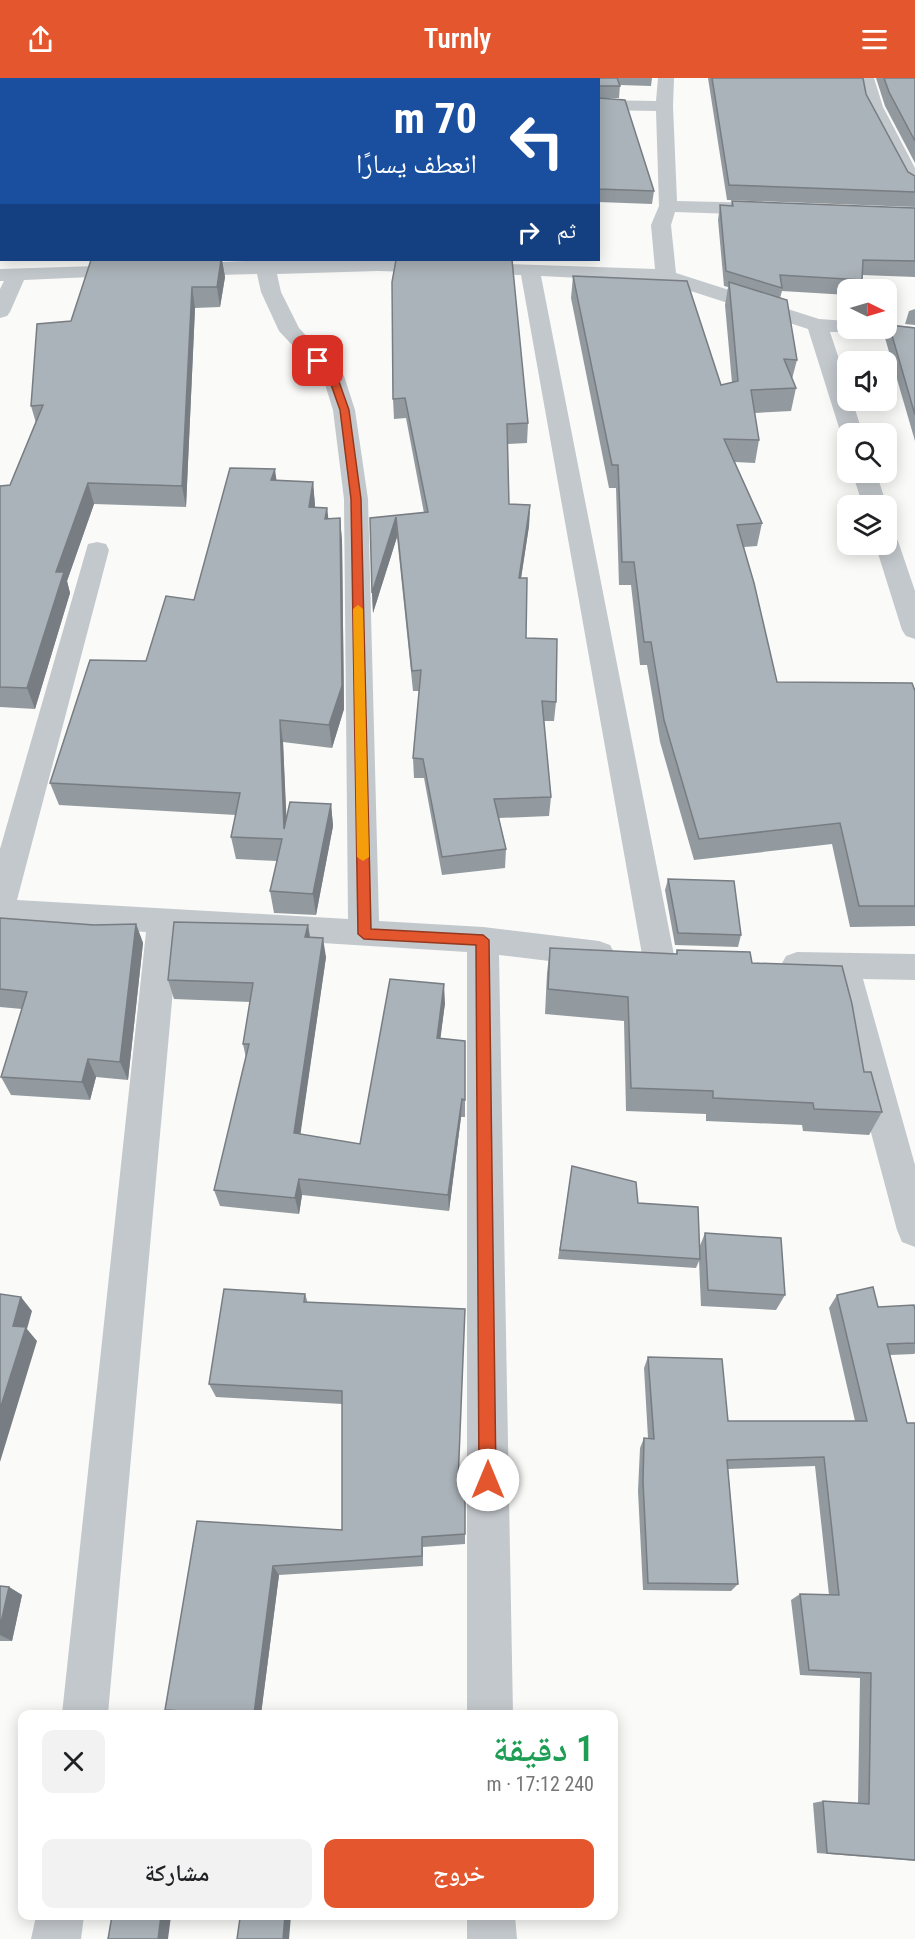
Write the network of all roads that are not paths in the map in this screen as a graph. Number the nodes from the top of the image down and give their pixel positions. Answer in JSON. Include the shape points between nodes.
{"nodes":[{"id":1,"x":666,"y":78,"type":"edge"},
{"id":2,"x":866,"y":78,"type":"edge"},
{"id":3,"x":600,"y":105,"type":"edge"},
{"id":4,"x":664,"y":106,"type":"junction"},
{"id":5,"x":915,"y":186,"type":"edge"},
{"id":6,"x":668,"y":206,"type":"junction"},
{"id":7,"x":786,"y":210,"type":"edge"},
{"id":8,"x":220,"y":264,"type":"edge"},
{"id":9,"x":265,"y":266,"type":"junction"},
{"id":10,"x":530,"y":269,"type":"junction"},
{"id":11,"x":8,"y":276,"type":"edge"},
{"id":12,"x":666,"y":276,"type":"junction"},
{"id":13,"x":0,"y":312,"type":"edge"},
{"id":14,"x":817,"y":325,"type":"junction"},
{"id":15,"x":837,"y":326,"type":"edge"},
{"id":16,"x":897,"y":331,"type":"edge"},
{"id":17,"x":915,"y":333,"type":"edge"},
{"id":18,"x":848,"y":423,"type":"edge"},
{"id":19,"x":97,"y":550,"type":"dead end"},
{"id":20,"x":891,"y":555,"type":"edge"},
{"id":21,"x":915,"y":630,"type":"edge"},
{"id":22,"x":0,"y":904,"type":"edge"},
{"id":23,"x":0,"y":911,"type":"edge"},
{"id":24,"x":163,"y":921,"type":"junction"},
{"id":25,"x":364,"y":934,"type":"junction"},
{"id":26,"x":483,"y":940,"type":"junction"},
{"id":27,"x":659,"y":960,"type":"junction"},
{"id":28,"x":693,"y":962,"type":"edge"},
{"id":29,"x":762,"y":964,"type":"edge"},
{"id":30,"x":843,"y":967,"type":"junction"},
{"id":31,"x":915,"y":967,"type":"edge"},
{"id":32,"x":915,"y":1230,"type":"edge"},
{"id":33,"x":85,"y":1710,"type":"edge"},
{"id":34,"x":490,"y":1710,"type":"edge"},
{"id":35,"x":59,"y":1920,"type":"edge"},
{"id":36,"x":491,"y":1920,"type":"edge"},
{"id":37,"x":56,"y":1939,"type":"edge"},
{"id":38,"x":492,"y":1939,"type":"edge"}],
"edges":[{"from":1,"to":4,"type":"street"},
{"from":2,"to":5,"type":"street","via":[[874,107]]},
{"from":3,"to":4,"type":"street"},
{"from":4,"to":6,"type":"street"},
{"from":6,"to":7,"type":"street"},
{"from":6,"to":12,"type":"street","via":[[661,225]]},
{"from":8,"to":9,"type":"street"},
{"from":8,"to":11,"type":"street","via":[[154,271]]},
{"from":9,"to":10,"type":"street"},
{"from":9,"to":25,"type":"street","via":[[271,292],[290,331],[333,376],[344,410],[356,499]]},
{"from":10,"to":12,"type":"street"},
{"from":10,"to":27,"type":"street"},
{"from":11,"to":13,"type":"street"},
{"from":12,"to":14,"type":"street"},
{"from":14,"to":15,"type":"street"},
{"from":14,"to":18,"type":"street"},
{"from":16,"to":17,"type":"street"},
{"from":19,"to":22,"type":"street"},
{"from":20,"to":21,"type":"street"},
{"from":23,"to":24,"type":"street"},
{"from":24,"to":25,"type":"street"},
{"from":24,"to":33,"type":"street"},
{"from":25,"to":26,"type":"street"},
{"from":26,"to":27,"type":"street"},
{"from":26,"to":34,"type":"street"},
{"from":27,"to":28,"type":"street"},
{"from":29,"to":30,"type":"street"},
{"from":30,"to":31,"type":"street"},
{"from":30,"to":32,"type":"street"},
{"from":35,"to":37,"type":"street"},
{"from":36,"to":38,"type":"street"}]}
